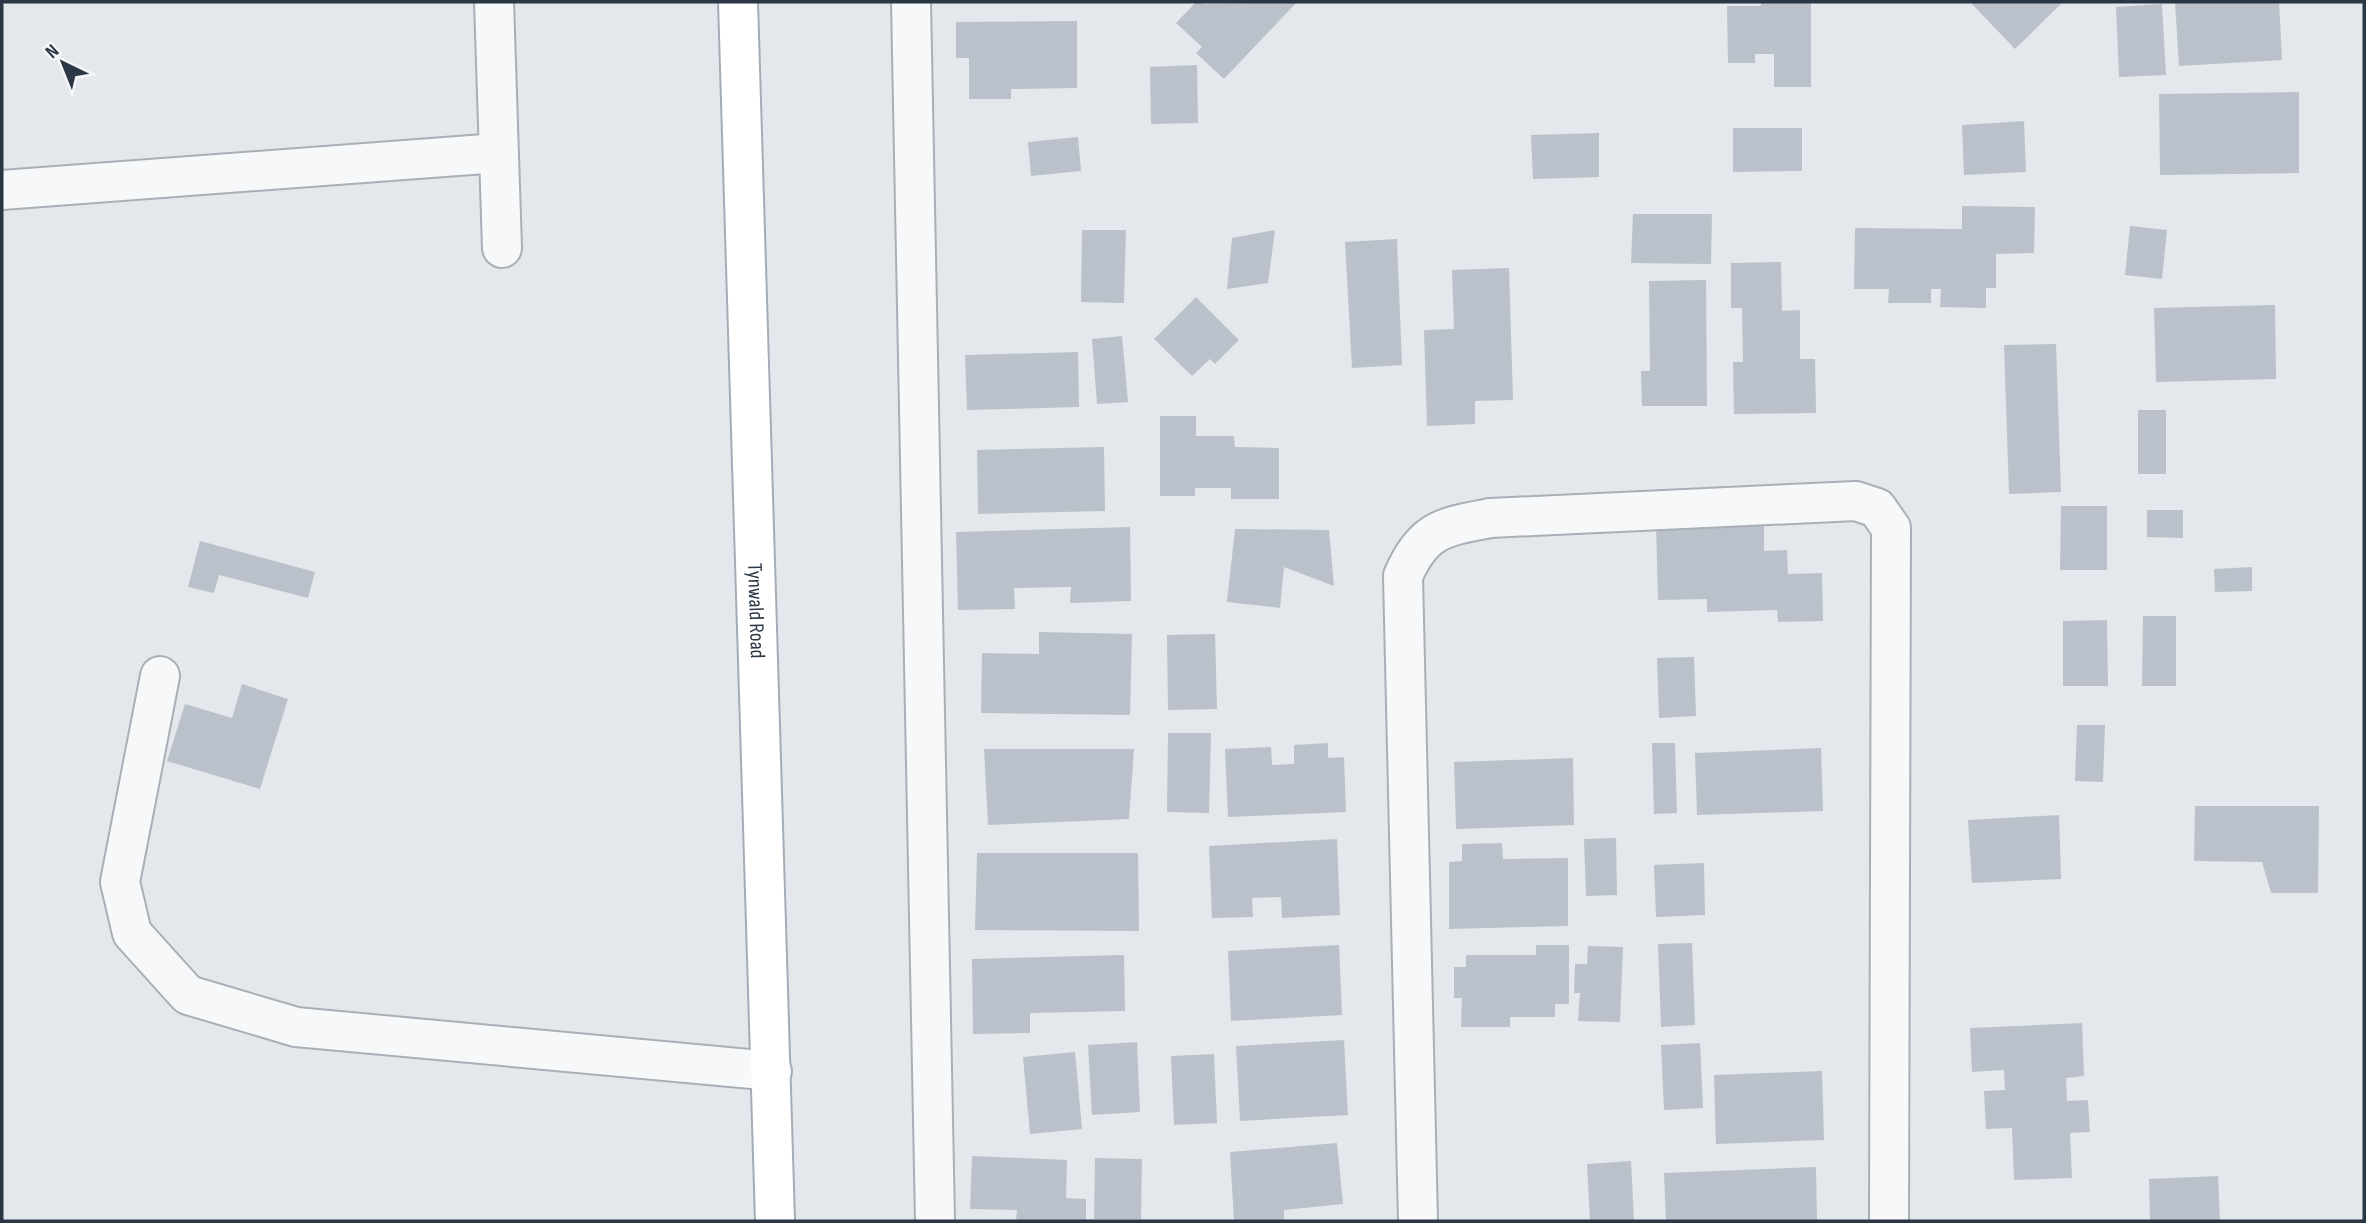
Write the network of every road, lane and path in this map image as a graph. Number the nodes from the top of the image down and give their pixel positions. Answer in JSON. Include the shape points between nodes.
{"nodes":[{"id":1,"x":494,"y":2,"type":"edge"},
{"id":2,"x":738,"y":2,"type":"edge"},
{"id":3,"x":911,"y":2,"type":"edge"},
{"id":4,"x":498,"y":153,"type":"junction"},
{"id":5,"x":2,"y":190,"type":"edge"},
{"id":6,"x":502,"y":248,"type":"dead end"},
{"id":7,"x":160,"y":676,"type":"dead end"},
{"id":8,"x":772,"y":1072,"type":"junction"},
{"id":9,"x":775,"y":1221,"type":"edge"},
{"id":10,"x":935,"y":1221,"type":"edge"},
{"id":11,"x":1418,"y":1221,"type":"edge"},
{"id":12,"x":1889,"y":1221,"type":"edge"}],
"edges":[{"from":1,"to":4,"type":"street"},
{"from":2,"to":8,"type":"main road","name":"Tynwald Road"},
{"from":3,"to":10,"type":"street"},
{"from":4,"to":5,"type":"street"},
{"from":4,"to":6,"type":"street"},
{"from":7,"to":8,"type":"street","via":[[120,882],[132,933],[188,995],[296,1027]]},
{"from":8,"to":9,"type":"main road","name":"Tynwald Road"},
{"from":11,"to":12,"type":"street","via":[[1403,576],[1413,552],[1427,536],[1449,526],[1490,518],[1856,500],[1877,508],[1891,528]]}]}
